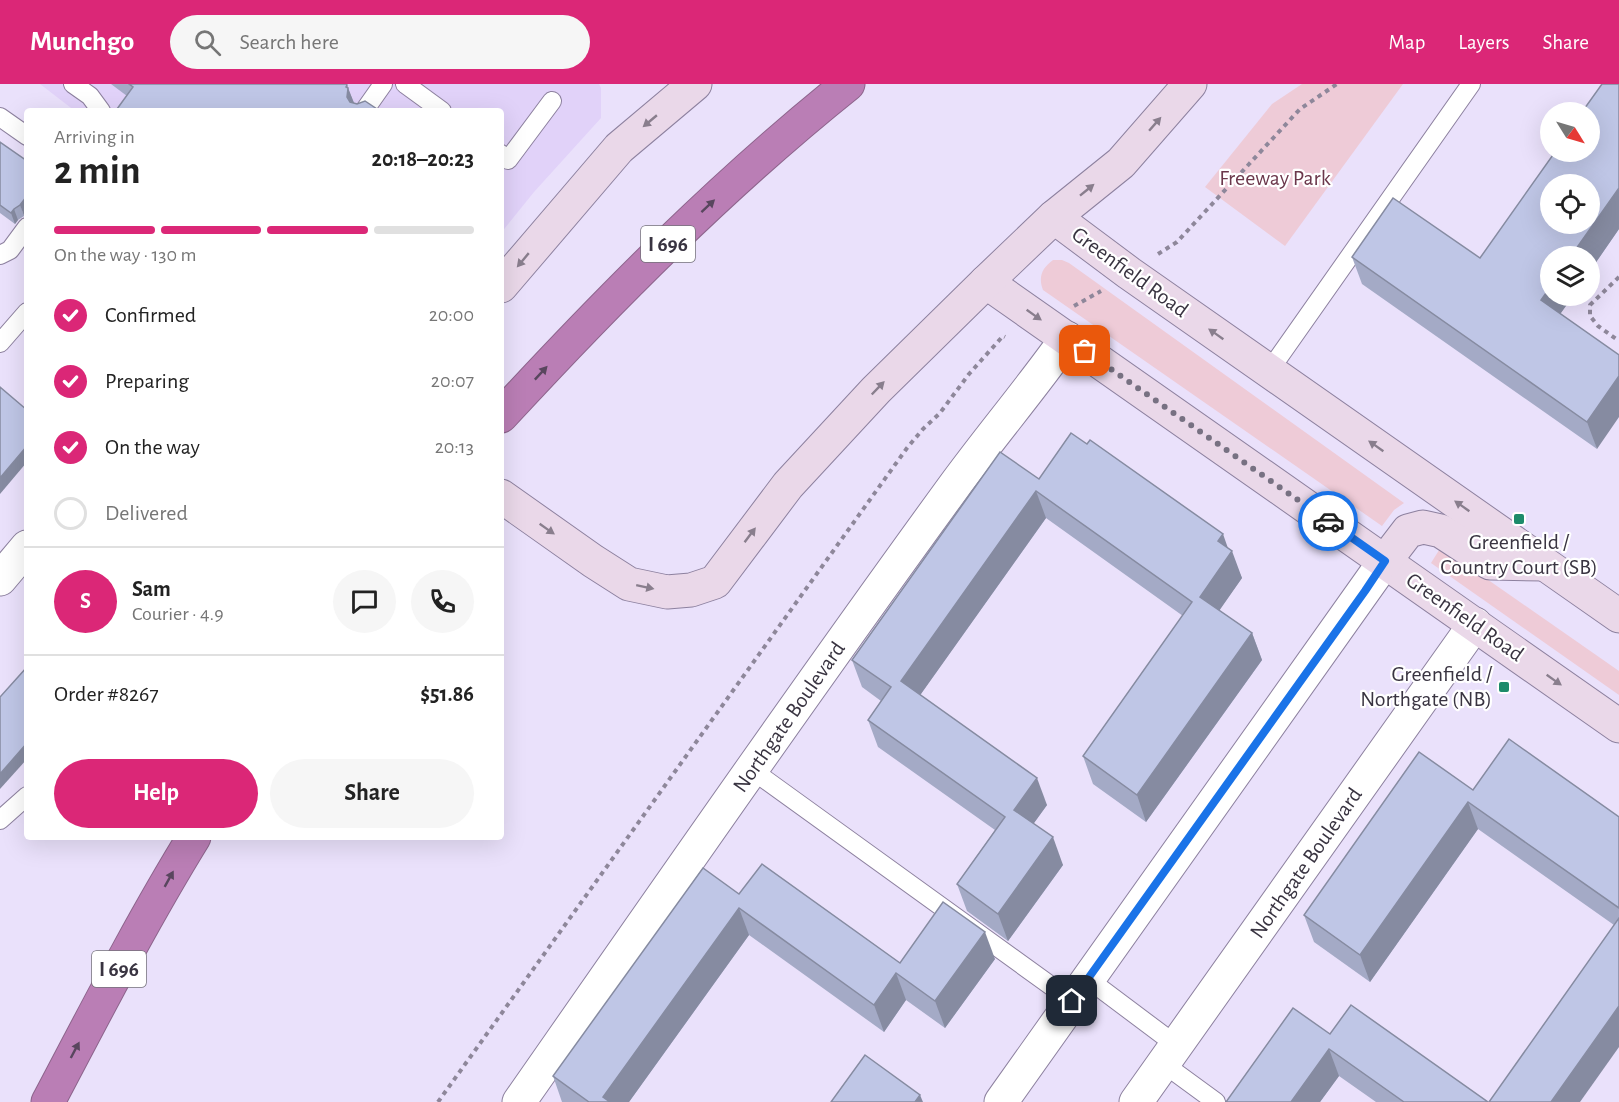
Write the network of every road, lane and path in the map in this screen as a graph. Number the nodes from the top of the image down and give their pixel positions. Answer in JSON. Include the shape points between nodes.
{"nodes":[{"id":1,"x":73,"y":84,"type":"edge"},
{"id":2,"x":383,"y":84,"type":"edge"},
{"id":3,"x":405,"y":84,"type":"edge"},
{"id":4,"x":695,"y":84,"type":"edge"},
{"id":5,"x":848,"y":84,"type":"edge"},
{"id":6,"x":1190,"y":84,"type":"edge"},
{"id":7,"x":1336,"y":84,"type":"edge"},
{"id":8,"x":1471,"y":84,"type":"edge"},
{"id":9,"x":552,"y":101,"type":"dead end"},
{"id":10,"x":99,"y":108,"type":"edge"},
{"id":11,"x":366,"y":108,"type":"edge"},
{"id":12,"x":438,"y":108,"type":"edge"},
{"id":13,"x":0,"y":117,"type":"edge"},
{"id":14,"x":24,"y":134,"type":"edge"},
{"id":15,"x":504,"y":157,"type":"edge"},
{"id":16,"x":1054,"y":217,"type":"junction"},
{"id":17,"x":24,"y":231,"type":"edge"},
{"id":18,"x":1173,"y":245,"type":"dead end"},
{"id":19,"x":0,"y":255,"type":"edge"},
{"id":20,"x":1619,"y":278,"type":"edge"},
{"id":21,"x":504,"y":282,"type":"edge"},
{"id":22,"x":986,"y":282,"type":"junction"},
{"id":23,"x":1105,"y":289,"type":"dead end"},
{"id":24,"x":24,"y":315,"type":"edge"},
{"id":25,"x":1067,"y":324,"type":"junction"},
{"id":26,"x":1003,"y":336,"type":"dead end"},
{"id":27,"x":1619,"y":341,"type":"edge"},
{"id":28,"x":0,"y":343,"type":"edge"},
{"id":29,"x":1269,"y":371,"type":"junction"},
{"id":30,"x":504,"y":414,"type":"edge"},
{"id":31,"x":504,"y":498,"type":"edge"},
{"id":32,"x":24,"y":551,"type":"edge"},
{"id":33,"x":1385,"y":561,"type":"junction"},
{"id":34,"x":1544,"y":564,"type":"junction"},
{"id":35,"x":0,"y":579,"type":"edge"},
{"id":36,"x":1619,"y":616,"type":"edge"},
{"id":37,"x":1476,"y":624,"type":"junction"},
{"id":38,"x":1619,"y":726,"type":"edge"},
{"id":39,"x":752,"y":770,"type":"junction"},
{"id":40,"x":24,"y":799,"type":"edge"},
{"id":41,"x":0,"y":820,"type":"edge"},
{"id":42,"x":192,"y":840,"type":"edge"},
{"id":43,"x":1080,"y":990,"type":"junction"},
{"id":44,"x":1170,"y":1055,"type":"junction"},
{"id":45,"x":48,"y":1102,"type":"edge"},
{"id":46,"x":438,"y":1102,"type":"edge"},
{"id":47,"x":519,"y":1102,"type":"edge"},
{"id":48,"x":1000,"y":1102,"type":"edge"},
{"id":49,"x":1136,"y":1102,"type":"edge"},
{"id":50,"x":1216,"y":1102,"type":"edge"}],
"edges":[{"from":1,"to":10,"type":"lane"},
{"from":2,"to":11,"type":"lane"},
{"from":3,"to":12,"type":"lane"},
{"from":4,"to":21,"type":"main road","one_way":true,"via":[[619,148]]},
{"from":30,"to":5,"type":"highway","number":"I 696","one_way":true,"via":[[668,244],[751,166]]},
{"from":16,"to":6,"type":"main road","one_way":true,"via":[[1121,163]]},
{"from":7,"to":18,"type":"path","via":[[1300,109]]},
{"from":8,"to":29,"type":"lane"},
{"from":9,"to":15,"type":"lane","via":[[508,160]]},
{"from":13,"to":14,"type":"lane"},
{"from":16,"to":22,"type":"main road"},
{"from":29,"to":16,"type":"main road","name":"Greenfield Road","one_way":true},
{"from":17,"to":19,"type":"lane","via":[[10,250]]},
{"from":20,"to":27,"type":"path","via":[[1590,305],[1590,316],[1598,326]]},
{"from":22,"to":25,"type":"main road","name":"Greenfield Road","one_way":true},
{"from":31,"to":22,"type":"main road","one_way":true,"via":[[629,584],[667,592],[715,582],[788,485],[876,390]]},
{"from":23,"to":25,"type":"path"},
{"from":24,"to":28,"type":"lane"},
{"from":25,"to":33,"type":"main road","name":"Greenfield Road"},
{"from":25,"to":39,"type":"street","name":"Northgate Boulevard","via":[[1047,366],[954,486]]},
{"from":26,"to":46,"type":"path","via":[[907,448]]},
{"from":34,"to":29,"type":"main road","name":"Greenfield Road","one_way":true},
{"from":32,"to":35,"type":"street"},
{"from":33,"to":34,"type":"main road","via":[[1408,531],[1423,527],[1441,531],[1490,563]]},
{"from":33,"to":37,"type":"main road","name":"Greenfield Road"},
{"from":33,"to":43,"type":"street"},
{"from":34,"to":36,"type":"main road","name":"Greenfield Road"},
{"from":37,"to":38,"type":"main road","name":"Greenfield Road","one_way":true},
{"from":37,"to":44,"type":"street","name":"Northgate Boulevard"},
{"from":39,"to":43,"type":"lane"},
{"from":39,"to":47,"type":"street","name":"Northgate Boulevard"},
{"from":40,"to":41,"type":"lane"},
{"from":45,"to":42,"type":"highway","number":"I 696","one_way":true},
{"from":43,"to":44,"type":"lane"},
{"from":43,"to":48,"type":"street"},
{"from":44,"to":49,"type":"street","name":"Northgate Boulevard"},
{"from":44,"to":50,"type":"lane"}]}
